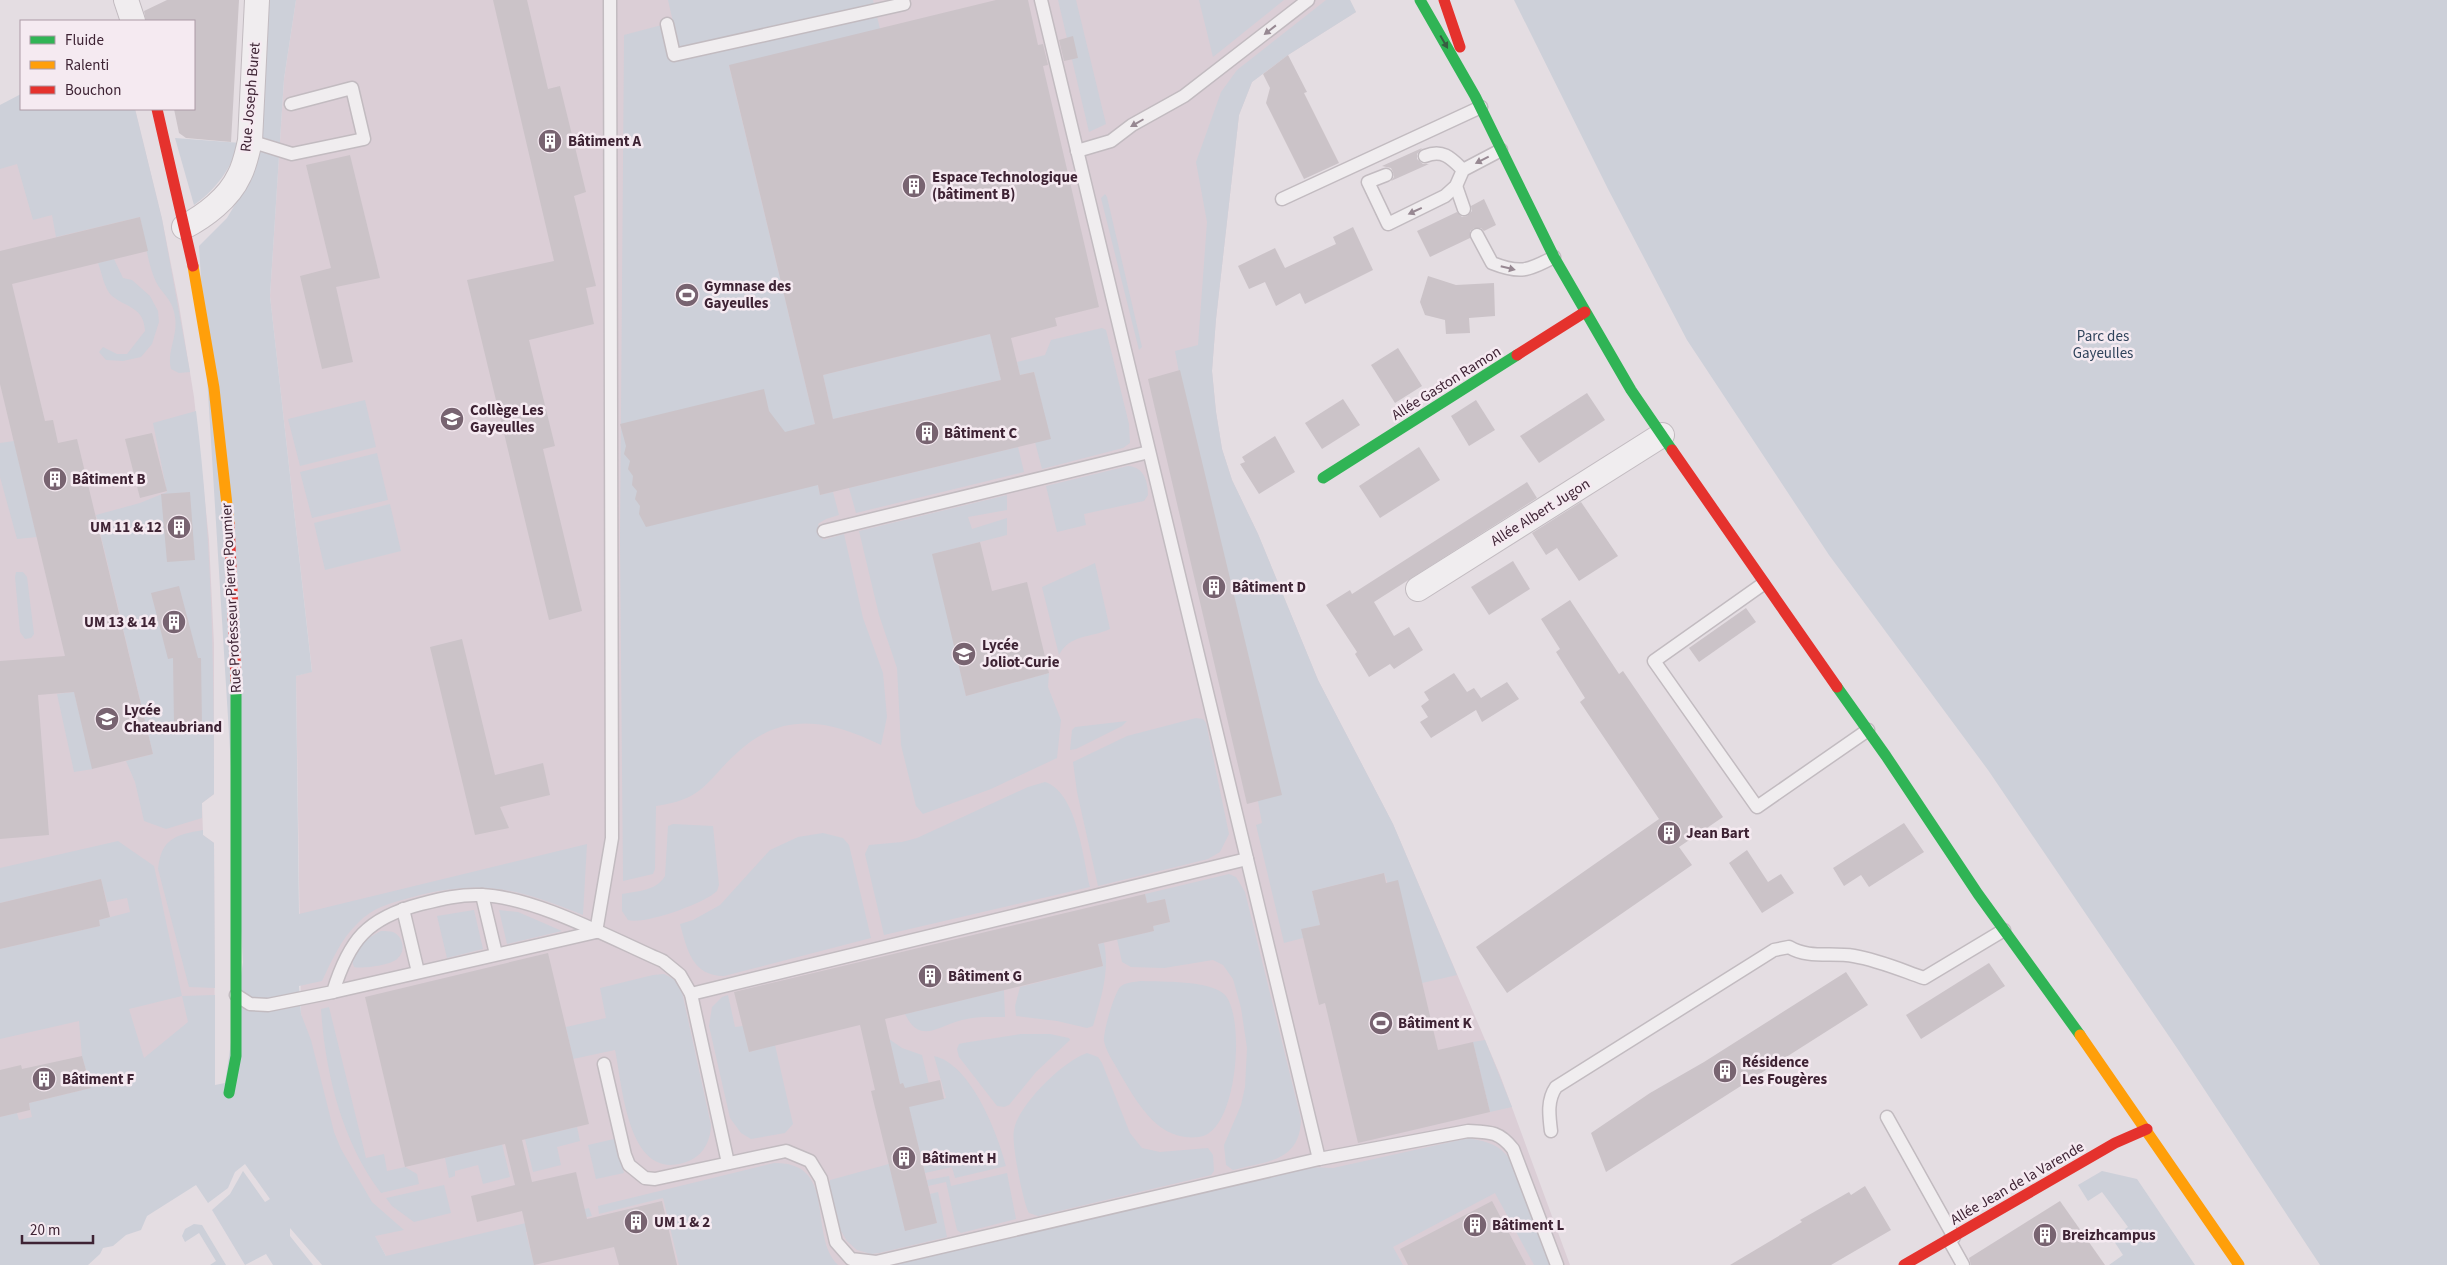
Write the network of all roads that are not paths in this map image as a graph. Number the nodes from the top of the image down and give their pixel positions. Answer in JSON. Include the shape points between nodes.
{"nodes":[{"id":1,"x":126,"y":0,"type":"edge"},
{"id":2,"x":257,"y":0,"type":"edge"},
{"id":3,"x":610,"y":0,"type":"edge"},
{"id":4,"x":903,"y":0,"type":"edge"},
{"id":5,"x":1041,"y":0,"type":"edge"},
{"id":6,"x":1308,"y":0,"type":"edge"},
{"id":7,"x":1420,"y":0,"type":"edge"},
{"id":8,"x":1444,"y":0,"type":"edge"},
{"id":9,"x":132,"y":20,"type":"edge"},
{"id":10,"x":667,"y":24,"type":"dead end"},
{"id":11,"x":1478,"y":102,"type":"junction"},
{"id":12,"x":291,"y":104,"type":"dead end"},
{"id":13,"x":157,"y":110,"type":"edge"},
{"id":14,"x":250,"y":141,"type":"junction"},
{"id":15,"x":1501,"y":150,"type":"junction"},
{"id":16,"x":1077,"y":151,"type":"junction"},
{"id":17,"x":1425,"y":156,"type":"dead end"},
{"id":18,"x":1463,"y":170,"type":"junction"},
{"id":19,"x":1386,"y":175,"type":"dead end"},
{"id":20,"x":1456,"y":186,"type":"junction"},
{"id":21,"x":1282,"y":199,"type":"dead end"},
{"id":22,"x":1464,"y":209,"type":"dead end"},
{"id":23,"x":184,"y":227,"type":"junction"},
{"id":24,"x":1477,"y":235,"type":"dead end"},
{"id":25,"x":1554,"y":257,"type":"junction"},
{"id":26,"x":1585,"y":312,"type":"junction"},
{"id":27,"x":1662,"y":435,"type":"junction"},
{"id":28,"x":1149,"y":452,"type":"junction"},
{"id":29,"x":1323,"y":478,"type":"dead end"},
{"id":30,"x":824,"y":532,"type":"dead end"},
{"id":31,"x":1763,"y":584,"type":"junction"},
{"id":32,"x":1418,"y":589,"type":"dead end"},
{"id":33,"x":1868,"y":730,"type":"junction"},
{"id":34,"x":1247,"y":859,"type":"junction"},
{"id":35,"x":482,"y":895,"type":"junction"},
{"id":36,"x":403,"y":909,"type":"junction"},
{"id":37,"x":2004,"y":930,"type":"junction"},
{"id":38,"x":596,"y":932,"type":"junction"},
{"id":39,"x":496,"y":954,"type":"junction"},
{"id":40,"x":418,"y":972,"type":"junction"},
{"id":41,"x":333,"y":992,"type":"junction"},
{"id":42,"x":691,"y":994,"type":"junction"},
{"id":43,"x":236,"y":995,"type":"junction"},
{"id":44,"x":604,"y":1064,"type":"dead end"},
{"id":45,"x":229,"y":1093,"type":"dead end"},
{"id":46,"x":1887,"y":1117,"type":"dead end"},
{"id":47,"x":2147,"y":1129,"type":"junction"},
{"id":48,"x":1551,"y":1130,"type":"dead end"},
{"id":49,"x":1319,"y":1160,"type":"junction"},
{"id":50,"x":728,"y":1164,"type":"junction"},
{"id":51,"x":1952,"y":1238,"type":"junction"},
{"id":52,"x":1557,"y":1265,"type":"edge"},
{"id":53,"x":1904,"y":1265,"type":"edge"},
{"id":54,"x":1963,"y":1265,"type":"edge"},
{"id":55,"x":2239,"y":1265,"type":"edge"}],
"edges":[{"from":1,"to":9,"type":"street"},
{"from":2,"to":14,"type":"street","name":"Rue Joseph Buret"},
{"from":3,"to":38,"type":"lane","via":[[612,838]]},
{"from":4,"to":10,"type":"lane","via":[[904,4],[674,55]]},
{"from":5,"to":16,"type":"lane"},
{"from":6,"to":16,"type":"lane","one_way":true,"via":[[1184,96],[1132,125],[1111,141]]},
{"from":7,"to":11,"type":"main road","one_way":true},
{"from":8,"to":11,"type":"main road"},
{"from":11,"to":15,"type":"main road"},
{"from":11,"to":21,"type":"lane"},
{"from":12,"to":14,"type":"lane","via":[[352,88],[364,139],[292,154]]},
{"from":13,"to":23,"type":"main road","name":"Rue Professeur Pierre Poumier"},
{"from":14,"to":23,"type":"street","name":"Rue Joseph Buret","via":[[239,177],[228,193]]},
{"from":15,"to":18,"type":"lane","one_way":true},
{"from":15,"to":25,"type":"main road"},
{"from":16,"to":28,"type":"lane"},
{"from":17,"to":18,"type":"lane","via":[[1434,152],[1448,155]]},
{"from":18,"to":20,"type":"lane"},
{"from":20,"to":19,"type":"lane","one_way":true,"via":[[1445,196],[1388,224],[1368,182]]},
{"from":20,"to":22,"type":"lane"},
{"from":23,"to":43,"type":"main road","name":"Rue Professeur Pierre Poumier","via":[[216,392],[232,556],[236,715]]},
{"from":24,"to":25,"type":"lane","one_way":true,"via":[[1492,263],[1512,271],[1533,268]]},
{"from":25,"to":26,"type":"main road"},
{"from":26,"to":27,"type":"main road"},
{"from":26,"to":29,"type":"main road","name":"Allée Gaston Ramon"},
{"from":27,"to":31,"type":"main road"},
{"from":27,"to":32,"type":"street","name":"Allée Albert Jugon"},
{"from":28,"to":30,"type":"lane"},
{"from":28,"to":34,"type":"lane"},
{"from":31,"to":33,"type":"main road"},
{"from":31,"to":33,"type":"lane","via":[[1654,660],[1757,807]]},
{"from":33,"to":37,"type":"main road"},
{"from":34,"to":42,"type":"lane"},
{"from":34,"to":49,"type":"lane"},
{"from":35,"to":36,"type":"lane","via":[[452,897]]},
{"from":35,"to":38,"type":"lane","via":[[538,907]]},
{"from":35,"to":39,"type":"lane"},
{"from":36,"to":40,"type":"lane"},
{"from":36,"to":41,"type":"lane","via":[[383,917],[354,943],[341,965]]},
{"from":37,"to":47,"type":"main road"},
{"from":37,"to":48,"type":"lane","via":[[1924,978],[1876,960],[1851,955],[1801,954],[1789,947],[1774,950],[1556,1087],[1551,1094],[1549,1110]]},
{"from":38,"to":39,"type":"lane"},
{"from":38,"to":42,"type":"lane","via":[[663,961],[680,975]]},
{"from":39,"to":40,"type":"lane"},
{"from":40,"to":41,"type":"lane"},
{"from":41,"to":43,"type":"lane","via":[[268,1005],[250,1004]]},
{"from":42,"to":50,"type":"lane"},
{"from":43,"to":45,"type":"main road","name":"Rue Professeur Pierre Poumier","via":[[236,1056]]},
{"from":44,"to":50,"type":"lane","via":[[625,1155],[636,1173],[655,1180]]},
{"from":46,"to":51,"type":"lane"},
{"from":47,"to":51,"type":"main road","name":"Allée Jean de la Varende","via":[[2116,1143]]},
{"from":47,"to":55,"type":"main road"},
{"from":49,"to":50,"type":"lane","via":[[876,1262],[851,1259],[836,1242],[821,1179],[810,1161],[786,1151]]},
{"from":49,"to":52,"type":"lane","via":[[1468,1131],[1490,1132],[1504,1138],[1513,1149]]},
{"from":51,"to":53,"type":"main road","name":"Allée Jean de la Varende"},
{"from":51,"to":54,"type":"lane"}]}
